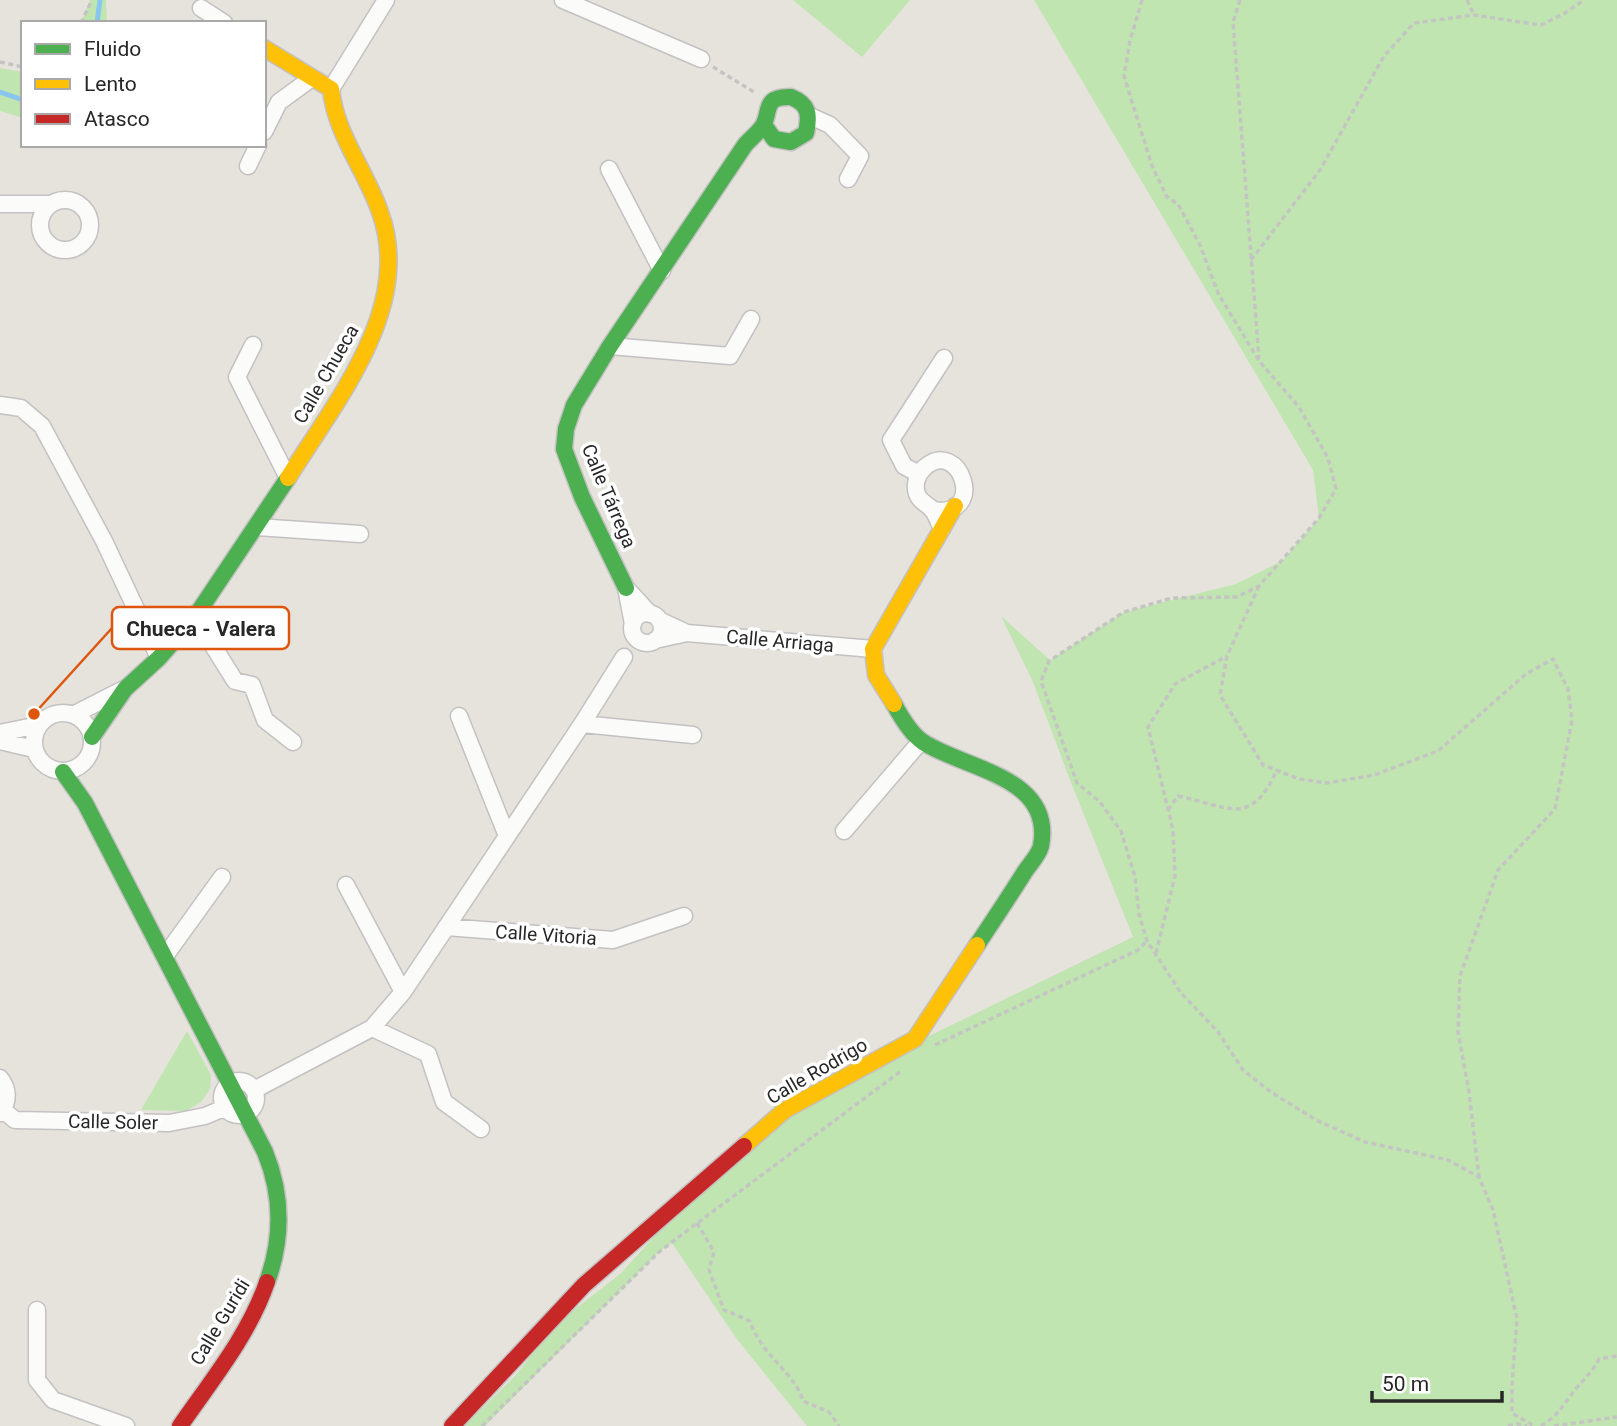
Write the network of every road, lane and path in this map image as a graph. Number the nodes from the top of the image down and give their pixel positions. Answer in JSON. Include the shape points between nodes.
{"nodes":[{"id":1,"x":92,"y":0,"type":"edge"},
{"id":2,"x":386,"y":0,"type":"edge"},
{"id":3,"x":563,"y":0,"type":"edge"},
{"id":4,"x":1142,"y":0,"type":"edge"},
{"id":5,"x":1240,"y":0,"type":"edge"},
{"id":6,"x":1467,"y":0,"type":"edge"},
{"id":7,"x":1584,"y":0,"type":"edge"},
{"id":8,"x":201,"y":8,"type":"dead end"},
{"id":9,"x":1474,"y":15,"type":"junction"},
{"id":10,"x":82,"y":21,"type":"edge"},
{"id":11,"x":221,"y":21,"type":"edge"},
{"id":12,"x":266,"y":49,"type":"edge"},
{"id":13,"x":701,"y":59,"type":"joint"},
{"id":14,"x":0,"y":62,"type":"edge"},
{"id":15,"x":21,"y":67,"type":"edge"},
{"id":16,"x":312,"y":78,"type":"junction"},
{"id":17,"x":331,"y":89,"type":"junction"},
{"id":18,"x":770,"y":103,"type":"junction"},
{"id":19,"x":810,"y":116,"type":"junction"},
{"id":20,"x":764,"y":125,"type":"junction"},
{"id":21,"x":266,"y":128,"type":"edge"},
{"id":22,"x":257,"y":147,"type":"edge"},
{"id":23,"x":248,"y":166,"type":"dead end"},
{"id":24,"x":609,"y":169,"type":"dead end"},
{"id":25,"x":848,"y":178,"type":"dead end"},
{"id":26,"x":0,"y":204,"type":"edge"},
{"id":27,"x":51,"y":204,"type":"dead end"},
{"id":28,"x":1251,"y":260,"type":"junction"},
{"id":29,"x":662,"y":271,"type":"junction"},
{"id":30,"x":751,"y":320,"type":"dead end"},
{"id":31,"x":253,"y":345,"type":"dead end"},
{"id":32,"x":610,"y":346,"type":"junction"},
{"id":33,"x":944,"y":358,"type":"dead end"},
{"id":34,"x":1259,"y":361,"type":"junction"},
{"id":35,"x":0,"y":405,"type":"edge"},
{"id":36,"x":919,"y":474,"type":"junction"},
{"id":37,"x":288,"y":478,"type":"junction"},
{"id":38,"x":955,"y":506,"type":"junction"},
{"id":39,"x":932,"y":510,"type":"junction"},
{"id":40,"x":257,"y":527,"type":"junction"},
{"id":41,"x":942,"y":529,"type":"junction"},
{"id":42,"x":360,"y":534,"type":"dead end"},
{"id":43,"x":1259,"y":586,"type":"junction"},
{"id":44,"x":626,"y":587,"type":"junction"},
{"id":45,"x":195,"y":617,"type":"junction"},
{"id":46,"x":654,"y":617,"type":"junction"},
{"id":47,"x":632,"y":627,"type":"junction"},
{"id":48,"x":687,"y":633,"type":"junction"},
{"id":49,"x":653,"y":641,"type":"junction"},
{"id":50,"x":873,"y":649,"type":"junction"},
{"id":51,"x":1227,"y":656,"type":"junction"},
{"id":52,"x":624,"y":657,"type":"junction"},
{"id":53,"x":159,"y":658,"type":"junction"},
{"id":54,"x":125,"y":689,"type":"junction"},
{"id":55,"x":73,"y":715,"type":"junction"},
{"id":56,"x":459,"y":716,"type":"dead end"},
{"id":57,"x":39,"y":724,"type":"junction"},
{"id":58,"x":582,"y":724,"type":"junction"},
{"id":59,"x":0,"y":733,"type":"edge"},
{"id":60,"x":693,"y":735,"type":"dead end"},
{"id":61,"x":92,"y":737,"type":"junction"},
{"id":62,"x":0,"y":740,"type":"edge"},
{"id":63,"x":921,"y":741,"type":"junction"},
{"id":64,"x":293,"y":742,"type":"dead end"},
{"id":65,"x":34,"y":749,"type":"junction"},
{"id":66,"x":86,"y":761,"type":"junction"},
{"id":67,"x":1277,"y":770,"type":"junction"},
{"id":68,"x":63,"y":772,"type":"junction"},
{"id":69,"x":85,"y":803,"type":"junction"},
{"id":70,"x":1168,"y":810,"type":"junction"},
{"id":71,"x":844,"y":831,"type":"dead end"},
{"id":72,"x":507,"y":836,"type":"junction"},
{"id":73,"x":222,"y":877,"type":"dead end"},
{"id":74,"x":346,"y":885,"type":"dead end"},
{"id":75,"x":684,"y":916,"type":"dead end"},
{"id":76,"x":446,"y":927,"type":"junction"},
{"id":77,"x":1147,"y":941,"type":"junction"},
{"id":78,"x":1156,"y":955,"type":"junction"},
{"id":79,"x":165,"y":956,"type":"junction"},
{"id":80,"x":403,"y":992,"type":"junction"},
{"id":81,"x":372,"y":1028,"type":"junction"},
{"id":82,"x":929,"y":1050,"type":"dead end"},
{"id":83,"x":907,"y":1066,"type":"dead end"},
{"id":84,"x":0,"y":1078,"type":"edge"},
{"id":85,"x":230,"y":1083,"type":"junction"},
{"id":86,"x":254,"y":1090,"type":"junction"},
{"id":87,"x":224,"y":1108,"type":"junction"},
{"id":88,"x":1,"y":1111,"type":"edge"},
{"id":89,"x":246,"y":1114,"type":"junction"},
{"id":90,"x":481,"y":1129,"type":"dead end"},
{"id":91,"x":1479,"y":1177,"type":"junction"},
{"id":92,"x":698,"y":1223,"type":"junction"},
{"id":93,"x":37,"y":1310,"type":"dead end"},
{"id":94,"x":1617,"y":1356,"type":"edge"},
{"id":95,"x":1617,"y":1417,"type":"edge"},
{"id":96,"x":126,"y":1426,"type":"edge"},
{"id":97,"x":180,"y":1426,"type":"edge"},
{"id":98,"x":452,"y":1426,"type":"edge"},
{"id":99,"x":482,"y":1426,"type":"edge"},
{"id":100,"x":839,"y":1426,"type":"edge"},
{"id":101,"x":1508,"y":1426,"type":"edge"},
{"id":102,"x":1527,"y":1426,"type":"edge"},
{"id":103,"x":1534,"y":1426,"type":"edge"},
{"id":104,"x":1541,"y":1426,"type":"edge"},
{"id":105,"x":1554,"y":1426,"type":"edge"}],
"edges":[{"from":1,"to":10,"type":"path"},
{"from":2,"to":17,"type":"street"},
{"from":3,"to":13,"type":"street"},
{"from":4,"to":34,"type":"path","via":[[1124,76],[1149,155],[1167,197],[1178,204],[1200,245],[1218,293]]},
{"from":5,"to":28,"type":"path","via":[[1233,22]]},
{"from":6,"to":9,"type":"path"},
{"from":7,"to":9,"type":"path","via":[[1541,25]]},
{"from":8,"to":11,"type":"street"},
{"from":9,"to":28,"type":"path","via":[[1414,23],[1384,56],[1320,170]]},
{"from":12,"to":16,"type":"street"},
{"from":13,"to":18,"type":"path"},
{"from":14,"to":15,"type":"path"},
{"from":16,"to":17,"type":"street"},
{"from":16,"to":21,"type":"street","via":[[279,102]]},
{"from":17,"to":37,"type":"street","name":"Calle Chueca","via":[[333,109],[382,213],[387,286],[379,325],[364,356]]},
{"from":18,"to":19,"type":"street","via":[[795,97]]},
{"from":18,"to":20,"type":"street","name":"Calle Tárrega"},
{"from":19,"to":20,"type":"street","via":[[806,133],[791,142],[774,139]]},
{"from":19,"to":25,"type":"street","via":[[830,125],[860,156]]},
{"from":20,"to":29,"type":"street","name":"Calle Tárrega"},
{"from":22,"to":23,"type":"street"},
{"from":24,"to":29,"type":"street"},
{"from":26,"to":27,"type":"street"},
{"from":28,"to":34,"type":"path"},
{"from":29,"to":32,"type":"street","name":"Calle Tárrega"},
{"from":30,"to":32,"type":"street","via":[[730,356]]},
{"from":31,"to":37,"type":"street","name":"Calle Chueca","via":[[237,377]]},
{"from":32,"to":44,"type":"street","name":"Calle Tárrega","via":[[574,405],[564,449]]},
{"from":33,"to":36,"type":"street","via":[[891,440],[904,466]]},
{"from":34,"to":43,"type":"path","via":[[1298,407],[1328,458],[1336,489],[1320,518]]},
{"from":35,"to":53,"type":"street","via":[[21,408],[42,426],[104,541]]},
{"from":36,"to":38,"type":"street","via":[[936,462],[961,472],[965,491]]},
{"from":36,"to":39,"type":"street","via":[[917,495]]},
{"from":37,"to":40,"type":"street","name":"Calle Chueca"},
{"from":38,"to":39,"type":"street"},
{"from":38,"to":41,"type":"street"},
{"from":39,"to":41,"type":"street"},
{"from":40,"to":42,"type":"street"},
{"from":40,"to":45,"type":"street","name":"Calle Chueca"},
{"from":41,"to":50,"type":"street"},
{"from":43,"to":51,"type":"path"},
{"from":43,"to":77,"type":"path","via":[[1237,597],[1172,598],[1124,612],[1049,661],[1041,681],[1077,783],[1100,802],[1121,831]]},
{"from":44,"to":46,"type":"street","name":"Calle Tárrega"},
{"from":44,"to":47,"type":"street","name":"Calle Tárrega"},
{"from":45,"to":53,"type":"street","name":"Calle Chueca"},
{"from":45,"to":64,"type":"street","via":[[235,681],[252,685],[265,720]]},
{"from":46,"to":47,"type":"street","via":[[640,615]]},
{"from":46,"to":48,"type":"street","name":"Calle Arriaga"},
{"from":46,"to":49,"type":"street","via":[[661,630]]},
{"from":47,"to":49,"type":"street","via":[[638,640]]},
{"from":47,"to":52,"type":"street"},
{"from":48,"to":49,"type":"street","name":"Calle Arriaga"},
{"from":48,"to":50,"type":"street","name":"Calle Arriaga"},
{"from":49,"to":52,"type":"street"},
{"from":50,"to":63,"type":"street","name":"Calle Rodrigo","via":[[876,675]]},
{"from":51,"to":67,"type":"path","via":[[1220,695],[1263,765]]},
{"from":51,"to":70,"type":"path","via":[[1175,684],[1148,727]]},
{"from":52,"to":58,"type":"street"},
{"from":53,"to":54,"type":"street","name":"Calle Chueca"},
{"from":54,"to":55,"type":"street","name":"Calle Chueca"},
{"from":54,"to":61,"type":"street","name":"Calle Chueca"},
{"from":55,"to":57,"type":"street","via":[[54,714]]},
{"from":55,"to":61,"type":"street","via":[[82,720]]},
{"from":56,"to":72,"type":"street"},
{"from":57,"to":59,"type":"street"},
{"from":57,"to":65,"type":"street"},
{"from":58,"to":60,"type":"street"},
{"from":58,"to":72,"type":"street"},
{"from":61,"to":66,"type":"street"},
{"from":62,"to":65,"type":"street"},
{"from":63,"to":71,"type":"street"},
{"from":63,"to":98,"type":"street","name":"Calle Rodrigo","via":[[956,760],[1004,777],[1029,796],[1041,820],[1041,848],[915,1039],[785,1110],[584,1285]]},
{"from":65,"to":68,"type":"street","via":[[41,763]]},
{"from":66,"to":68,"type":"street"},
{"from":66,"to":69,"type":"street","name":"Calle Guridi"},
{"from":67,"to":70,"type":"path","via":[[1266,793],[1248,808],[1225,809],[1178,796]]},
{"from":67,"to":91,"type":"path","via":[[1327,783],[1374,775],[1438,751],[1527,674],[1553,659],[1568,689],[1572,720],[1555,809],[1497,870],[1460,976],[1458,1032]]},
{"from":68,"to":69,"type":"street","name":"Calle Guridi"},
{"from":69,"to":79,"type":"street","name":"Calle Guridi"},
{"from":70,"to":78,"type":"path","via":[[1175,876]]},
{"from":72,"to":76,"type":"street"},
{"from":73,"to":79,"type":"street"},
{"from":74,"to":80,"type":"street"},
{"from":75,"to":76,"type":"street","name":"Calle Vitoria","via":[[613,940]]},
{"from":76,"to":80,"type":"street"},
{"from":77,"to":78,"type":"path"},
{"from":77,"to":82,"type":"path","via":[[1138,950]]},
{"from":78,"to":91,"type":"path","via":[[1181,992],[1218,1032],[1242,1070],[1271,1092],[1316,1120],[1366,1142],[1448,1160]]},
{"from":79,"to":85,"type":"street","name":"Calle Guridi"},
{"from":80,"to":81,"type":"street"},
{"from":81,"to":86,"type":"street"},
{"from":81,"to":90,"type":"street","via":[[428,1054],[444,1102]]},
{"from":83,"to":92,"type":"path"},
{"from":84,"to":88,"type":"street","name":"Calle Soler","via":[[7,1092]]},
{"from":85,"to":86,"type":"street","via":[[243,1082]]},
{"from":85,"to":87,"type":"street","via":[[221,1095]]},
{"from":85,"to":89,"type":"street","name":"Calle Guridi"},
{"from":86,"to":89,"type":"street","via":[[256,1101]]},
{"from":87,"to":88,"type":"street","name":"Calle Soler","via":[[169,1123],[15,1120]]},
{"from":87,"to":89,"type":"street","via":[[238,1116]]},
{"from":89,"to":97,"type":"street","name":"Calle Guridi","via":[[260,1137],[279,1199],[278,1249],[257,1309]]},
{"from":91,"to":103,"type":"path","via":[[1493,1210],[1517,1319],[1512,1413]]},
{"from":92,"to":99,"type":"path","via":[[660,1251]]},
{"from":92,"to":100,"type":"path","via":[[714,1252],[709,1270],[723,1310],[750,1321],[770,1356],[801,1391],[803,1401],[829,1412]]},
{"from":93,"to":96,"type":"street","via":[[37,1380],[53,1400]]},
{"from":94,"to":104,"type":"path","via":[[1599,1359],[1558,1415]]},
{"from":95,"to":105,"type":"path"},
{"from":101,"to":102,"type":"path"}]}
